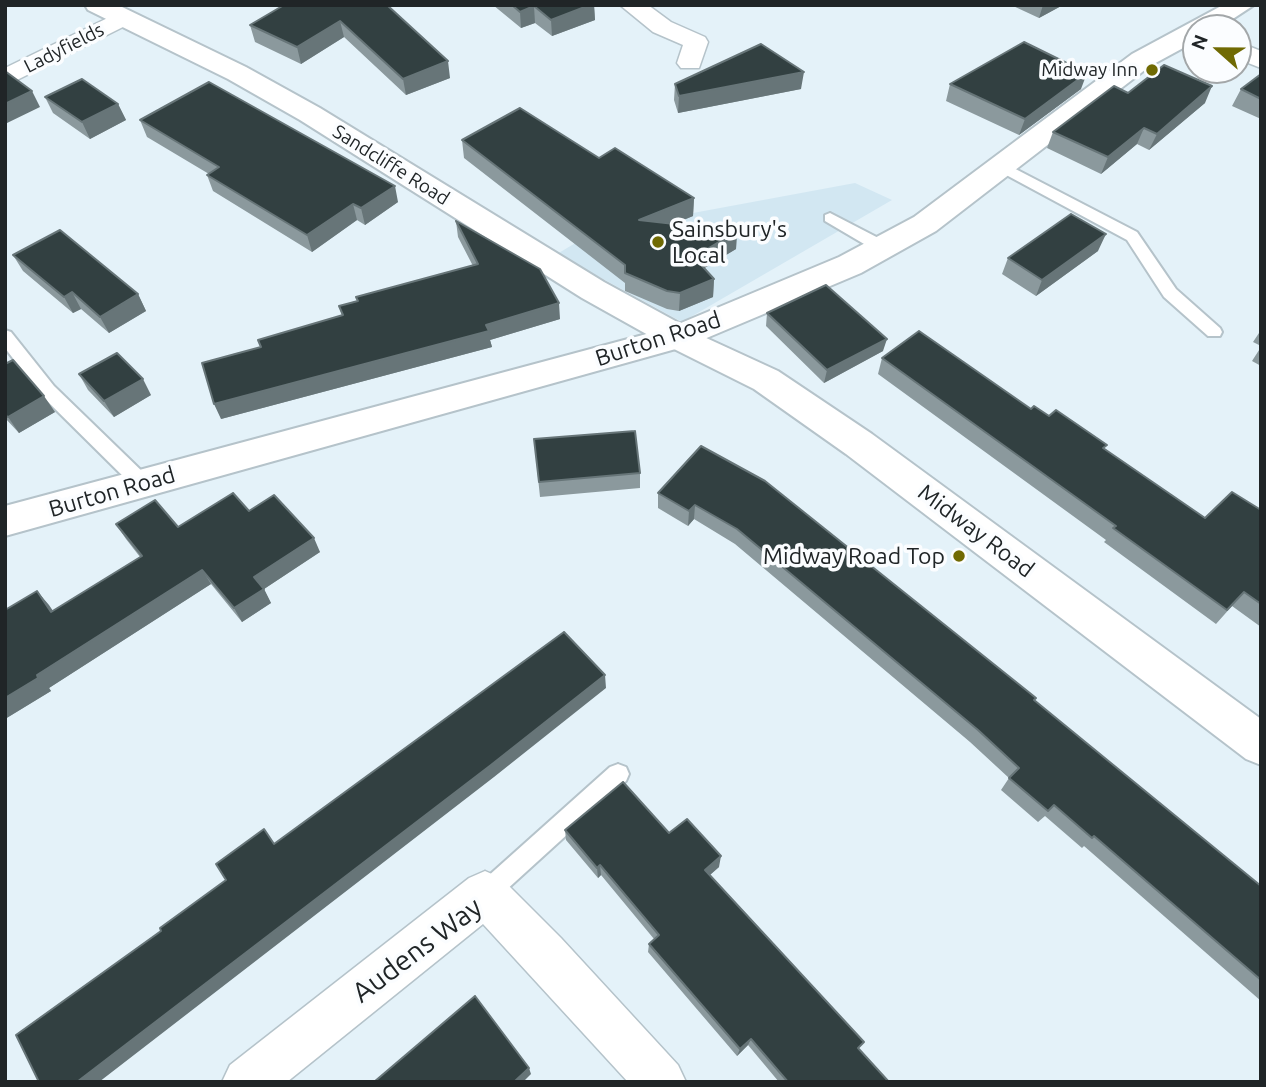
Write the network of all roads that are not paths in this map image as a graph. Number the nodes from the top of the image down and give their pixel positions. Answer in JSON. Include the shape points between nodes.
{"nodes":[{"id":1,"x":632,"y":5,"type":"edge"},
{"id":2,"x":1242,"y":5,"type":"edge"},
{"id":3,"x":110,"y":12,"type":"edge"},
{"id":4,"x":1226,"y":14,"type":"edge"},
{"id":5,"x":1182,"y":38,"type":"edge"},
{"id":6,"x":690,"y":63,"type":"dead end"},
{"id":7,"x":5,"y":78,"type":"edge"},
{"id":8,"x":1002,"y":167,"type":"junction"},
{"id":9,"x":830,"y":218,"type":"dead end"},
{"id":10,"x":882,"y":247,"type":"junction"},
{"id":11,"x":1214,"y":331,"type":"dead end"},
{"id":12,"x":5,"y":336,"type":"edge"},
{"id":13,"x":678,"y":337,"type":"junction"},
{"id":14,"x":142,"y":483,"type":"junction"},
{"id":15,"x":5,"y":522,"type":"edge"},
{"id":16,"x":1261,"y":744,"type":"edge"},
{"id":17,"x":618,"y":774,"type":"dead end"},
{"id":18,"x":485,"y":894,"type":"junction"},
{"id":19,"x":247,"y":1082,"type":"edge"},
{"id":20,"x":661,"y":1082,"type":"edge"}],
"edges":[{"from":1,"to":6,"type":"street","via":[[662,27],[696,42]]},
{"from":2,"to":4,"type":"main road","name":"Burton Road"},
{"from":3,"to":7,"type":"street","name":"Ladyfields"},
{"from":3,"to":13,"type":"main road","name":"Sandcliffe Road","via":[[310,114],[593,290]]},
{"from":5,"to":8,"type":"main road","name":"Burton Road","via":[[1141,60]]},
{"from":8,"to":10,"type":"main road","name":"Burton Road","via":[[925,224]]},
{"from":8,"to":11,"type":"lane","via":[[1132,236],[1170,293]]},
{"from":9,"to":10,"type":"lane"},
{"from":10,"to":13,"type":"main road","name":"Burton Road","via":[[850,265]]},
{"from":12,"to":14,"type":"lane","via":[[48,391]]},
{"from":13,"to":14,"type":"main road","name":"Burton Road"},
{"from":13,"to":16,"type":"main road","name":"Midway Road","via":[[766,380],[859,444]]},
{"from":14,"to":15,"type":"main road","name":"Burton Road"},
{"from":17,"to":18,"type":"lane"},
{"from":18,"to":19,"type":"street","name":"Audens Way"},
{"from":18,"to":20,"type":"street","name":"Audens Way"}]}
